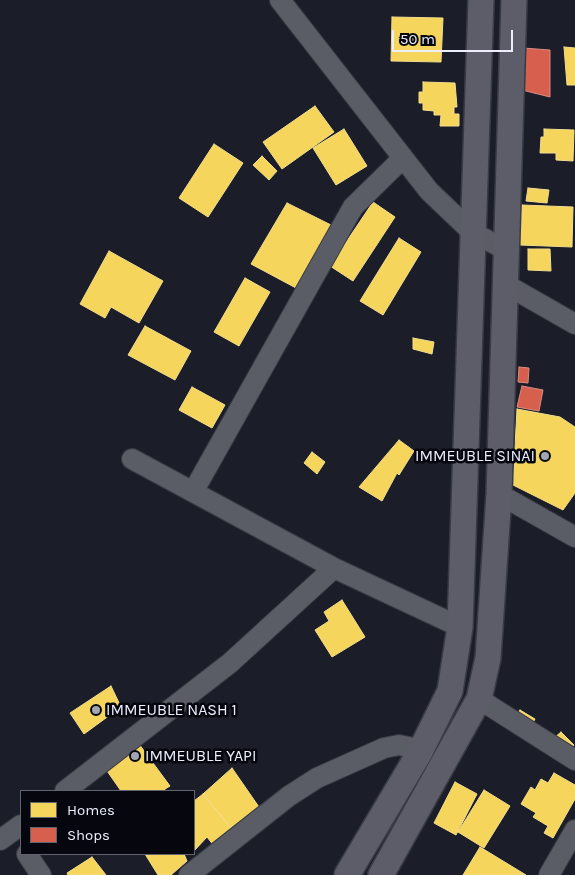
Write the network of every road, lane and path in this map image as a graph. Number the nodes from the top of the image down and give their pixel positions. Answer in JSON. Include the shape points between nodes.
{"nodes":[{"id":1,"x":482,"y":0,"type":"edge"},
{"id":2,"x":514,"y":0,"type":"edge"},
{"id":3,"x":285,"y":3,"type":"edge"},
{"id":4,"x":404,"y":158,"type":"junction"},
{"id":5,"x":472,"y":232,"type":"junction"},
{"id":6,"x":506,"y":250,"type":"junction"},
{"id":7,"x":505,"y":284,"type":"junction"},
{"id":8,"x":575,"y":324,"type":"edge"},
{"id":9,"x":132,"y":459,"type":"dead end"},
{"id":10,"x":193,"y":492,"type":"junction"},
{"id":11,"x":499,"y":494,"type":"junction"},
{"id":12,"x":575,"y":537,"type":"edge"},
{"id":13,"x":334,"y":568,"type":"junction"},
{"id":14,"x":460,"y":627,"type":"junction"},
{"id":15,"x":479,"y":699,"type":"junction"},
{"id":16,"x":420,"y":752,"type":"junction"},
{"id":17,"x":575,"y":760,"type":"edge"},
{"id":18,"x":66,"y":790,"type":"edge"},
{"id":19,"x":575,"y":830,"type":"edge"},
{"id":20,"x":28,"y":855,"type":"edge"},
{"id":21,"x":41,"y":875,"type":"edge"},
{"id":22,"x":189,"y":875,"type":"edge"},
{"id":23,"x":346,"y":875,"type":"edge"},
{"id":24,"x":381,"y":875,"type":"edge"},
{"id":25,"x":548,"y":875,"type":"edge"}],
"edges":[{"from":1,"to":5,"type":"main road"},
{"from":2,"to":6,"type":"main road"},
{"from":3,"to":4,"type":"street"},
{"from":4,"to":5,"type":"street","via":[[429,190]]},
{"from":4,"to":10,"type":"street","via":[[353,207]]},
{"from":5,"to":6,"type":"street"},
{"from":5,"to":14,"type":"main road"},
{"from":6,"to":7,"type":"main road"},
{"from":7,"to":8,"type":"street"},
{"from":7,"to":11,"type":"main road"},
{"from":9,"to":10,"type":"street"},
{"from":10,"to":13,"type":"street"},
{"from":11,"to":12,"type":"street"},
{"from":11,"to":15,"type":"main road","via":[[488,658]]},
{"from":13,"to":14,"type":"street"},
{"from":13,"to":18,"type":"street","via":[[230,663]]},
{"from":14,"to":16,"type":"main road","via":[[450,691]]},
{"from":15,"to":17,"type":"street"},
{"from":15,"to":24,"type":"main road"},
{"from":16,"to":22,"type":"street","via":[[399,745],[384,748],[318,778],[289,796]]},
{"from":16,"to":23,"type":"main road"},
{"from":19,"to":25,"type":"street"},
{"from":20,"to":21,"type":"street"}]}
